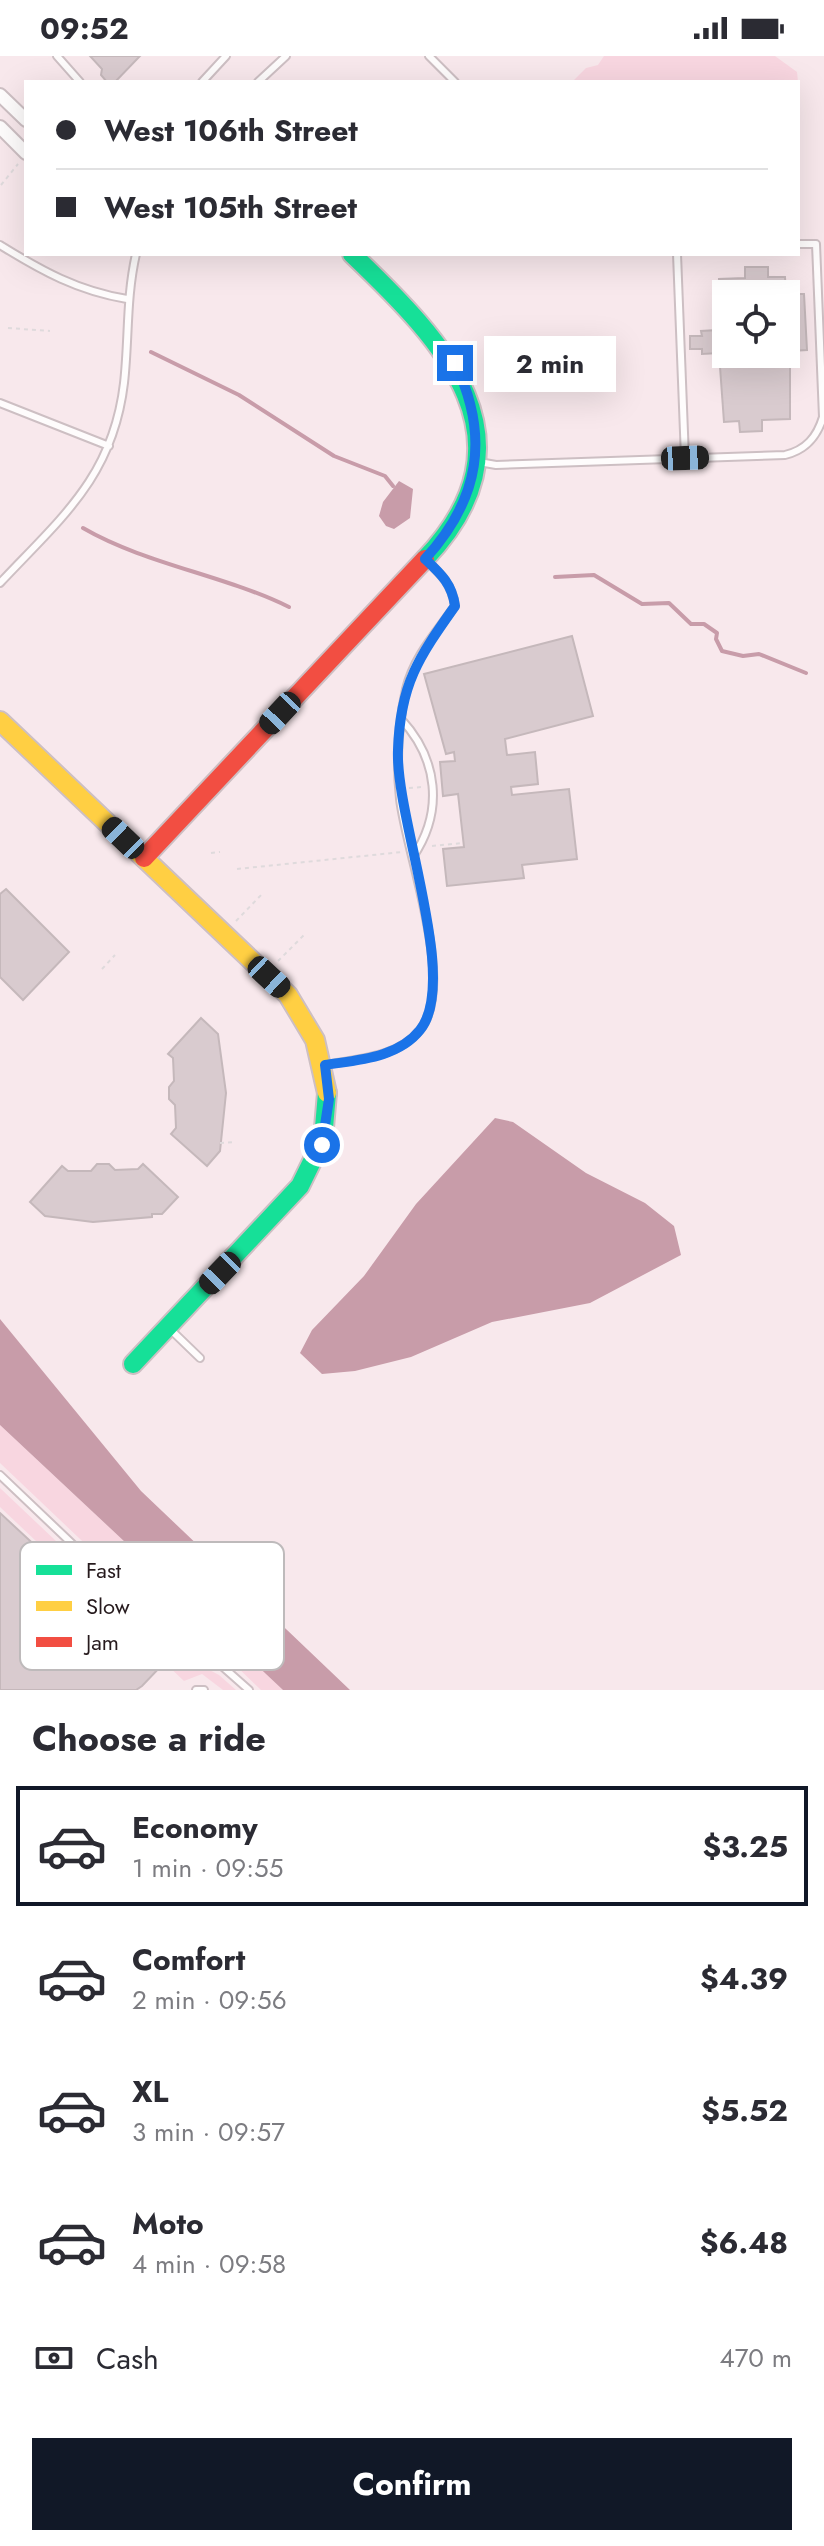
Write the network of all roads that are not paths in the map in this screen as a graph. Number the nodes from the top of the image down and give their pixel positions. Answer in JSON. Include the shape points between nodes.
{"nodes":[{"id":1,"x":57,"y":56,"type":"edge"},
{"id":2,"x":226,"y":56,"type":"edge"},
{"id":3,"x":286,"y":56,"type":"edge"},
{"id":4,"x":429,"y":56,"type":"edge"},
{"id":5,"x":78,"y":80,"type":"edge"},
{"id":6,"x":204,"y":80,"type":"edge"},
{"id":7,"x":260,"y":80,"type":"edge"},
{"id":8,"x":453,"y":80,"type":"edge"},
{"id":9,"x":0,"y":95,"type":"edge"},
{"id":10,"x":24,"y":118,"type":"edge"},
{"id":11,"x":0,"y":127,"type":"edge"},
{"id":12,"x":23,"y":158,"type":"edge"},
{"id":13,"x":800,"y":244,"type":"edge"},
{"id":14,"x":0,"y":245,"type":"edge"},
{"id":15,"x":136,"y":256,"type":"edge"},
{"id":16,"x":354,"y":256,"type":"edge"},
{"id":17,"x":677,"y":256,"type":"edge"},
{"id":18,"x":127,"y":299,"type":"junction"},
{"id":19,"x":0,"y":403,"type":"edge"},
{"id":20,"x":109,"y":446,"type":"junction"},
{"id":21,"x":685,"y":458,"type":"junction"},
{"id":22,"x":476,"y":462,"type":"junction"},
{"id":23,"x":425,"y":559,"type":"junction"},
{"id":24,"x":0,"y":583,"type":"edge"},
{"id":25,"x":401,"y":718,"type":"junction"},
{"id":26,"x":0,"y":721,"type":"edge"},
{"id":27,"x":413,"y":857,"type":"junction"},
{"id":28,"x":144,"y":858,"type":"junction"},
{"id":29,"x":325,"y":1065,"type":"junction"},
{"id":30,"x":168,"y":1328,"type":"junction"},
{"id":31,"x":200,"y":1358,"type":"dead end"},
{"id":32,"x":133,"y":1364,"type":"dead end"},
{"id":33,"x":0,"y":1475,"type":"edge"},
{"id":34,"x":70,"y":1542,"type":"edge"},
{"id":35,"x":226,"y":1670,"type":"edge"},
{"id":36,"x":196,"y":1690,"type":"edge"},
{"id":37,"x":204,"y":1690,"type":"edge"},
{"id":38,"x":249,"y":1690,"type":"edge"}],
"edges":[{"from":1,"to":5,"type":"lane"},
{"from":2,"to":6,"type":"lane"},
{"from":3,"to":7,"type":"lane"},
{"from":4,"to":8,"type":"lane"},
{"from":9,"to":10,"type":"street"},
{"from":11,"to":12,"type":"street"},
{"from":13,"to":21,"type":"lane","via":[[816,244],[823,417],[819,429],[809,443],[785,455]]},
{"from":14,"to":18,"type":"lane","via":[[53,278],[90,293]]},
{"from":15,"to":18,"type":"lane"},
{"from":16,"to":22,"type":"street","via":[[455,363],[473,407]]},
{"from":17,"to":21,"type":"lane"},
{"from":18,"to":20,"type":"lane","via":[[125,380]]},
{"from":19,"to":20,"type":"lane"},
{"from":20,"to":24,"type":"lane","via":[[77,501]]},
{"from":21,"to":22,"type":"lane"},
{"from":22,"to":23,"type":"street","via":[[458,516]]},
{"from":23,"to":25,"type":"lane","via":[[444,577],[455,606],[416,662]]},
{"from":23,"to":28,"type":"street"},
{"from":25,"to":27,"type":"lane","via":[[400,789]]},
{"from":25,"to":27,"type":"lane","via":[[427,754],[431,787],[432,817]]},
{"from":26,"to":28,"type":"street"},
{"from":27,"to":29,"type":"lane","via":[[423,888],[433,978],[428,1018],[418,1033],[388,1053]]},
{"from":28,"to":29,"type":"street","via":[[288,995],[313,1031]]},
{"from":29,"to":30,"type":"street","via":[[327,1121],[314,1164],[284,1206]]},
{"from":30,"to":31,"type":"lane"},
{"from":30,"to":32,"type":"street"},
{"from":33,"to":34,"type":"lane"},
{"from":35,"to":38,"type":"lane"},
{"from":36,"to":37,"type":"lane"}]}
